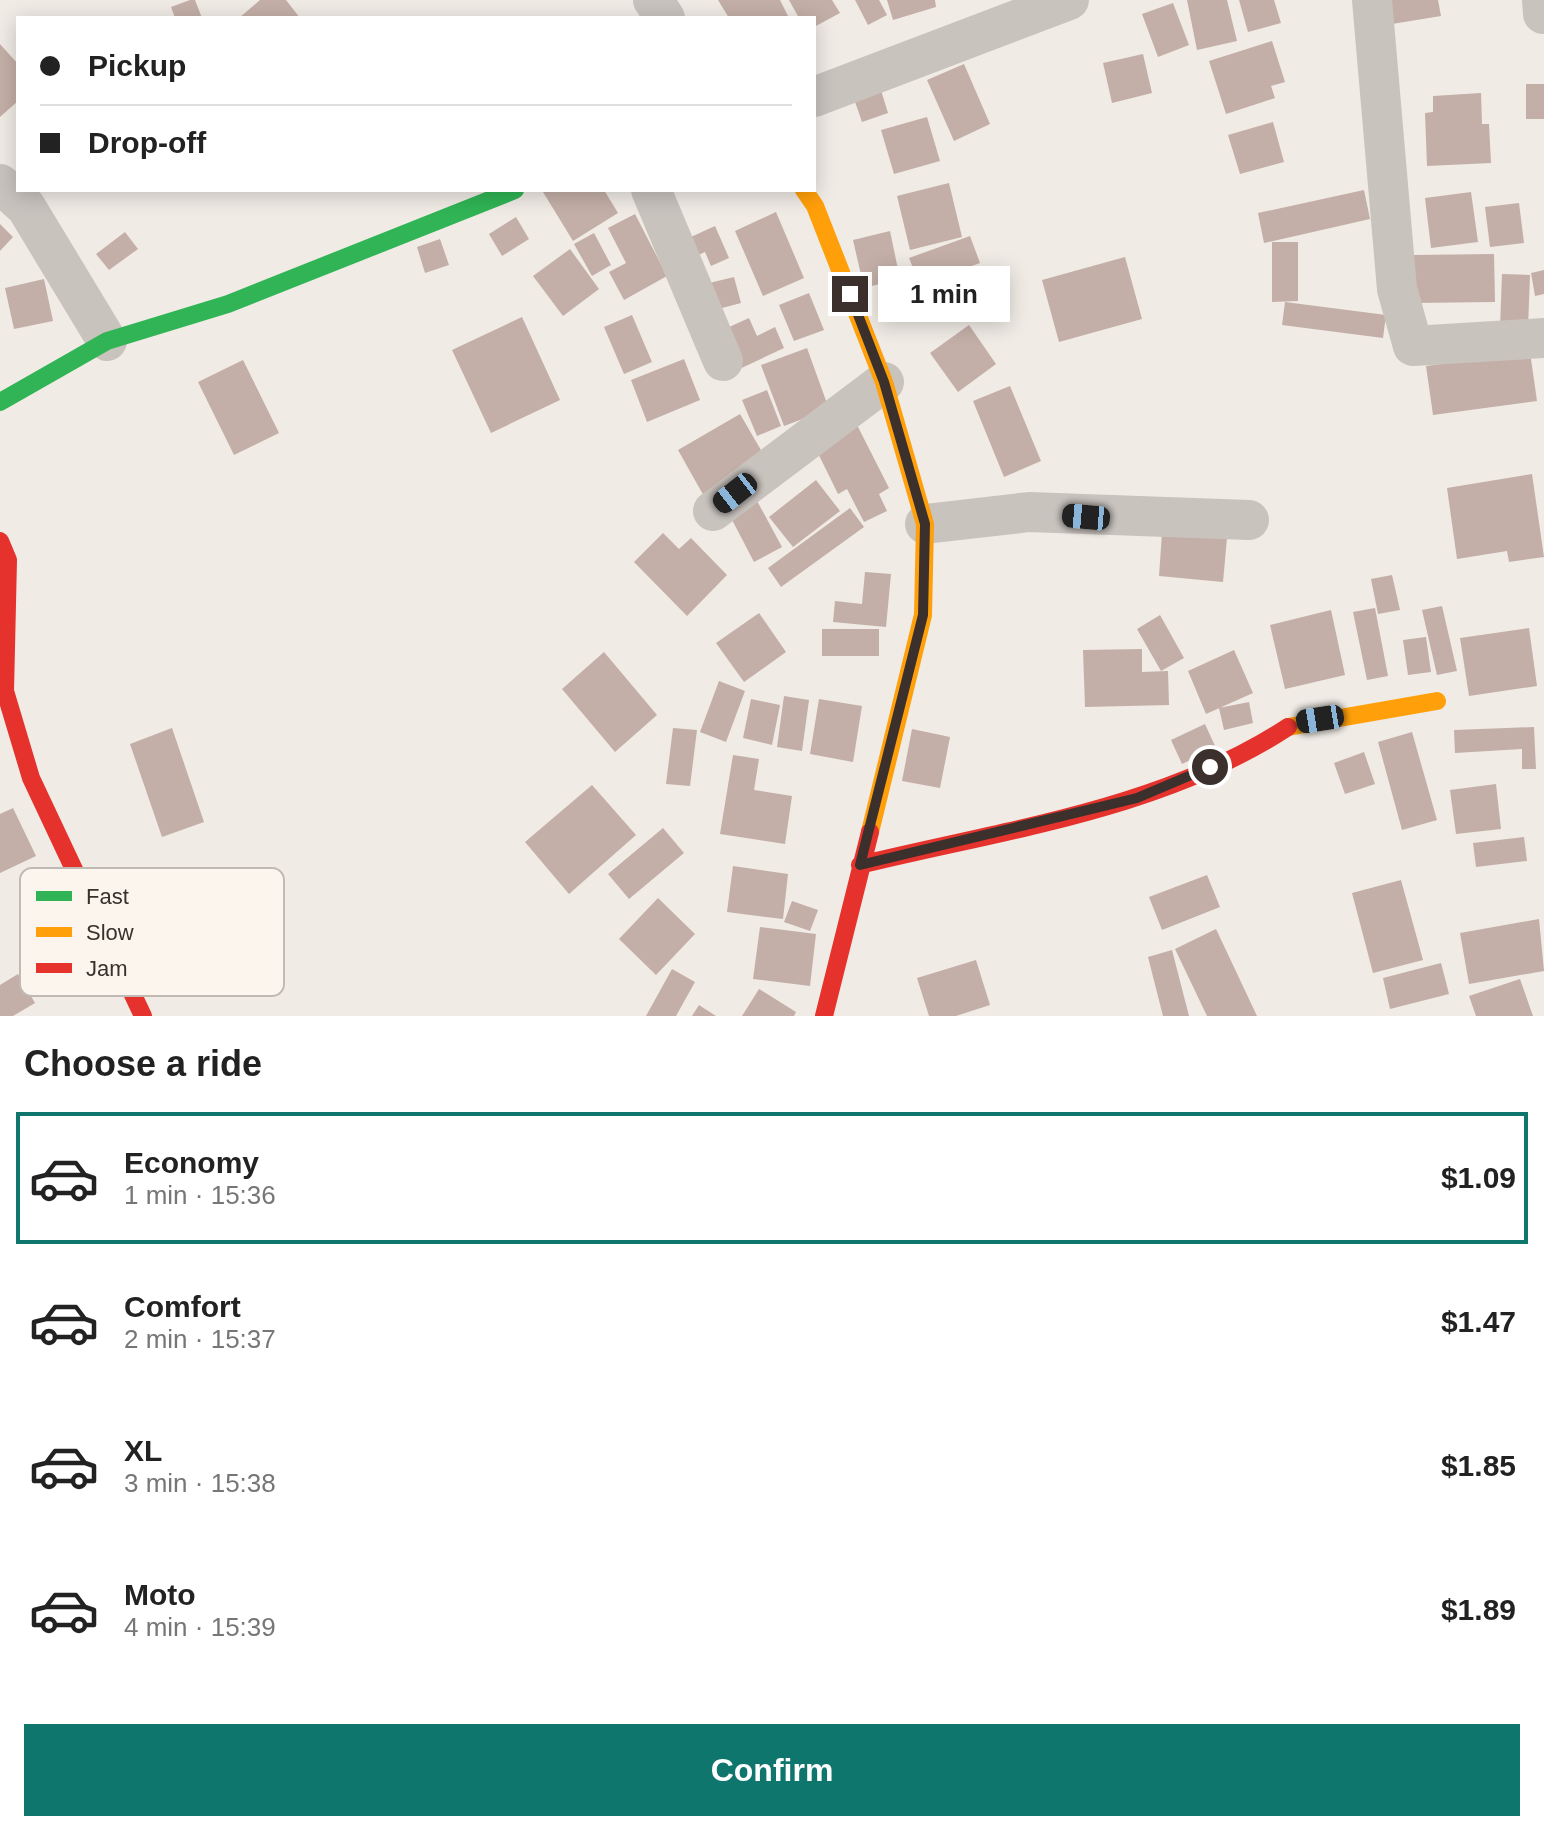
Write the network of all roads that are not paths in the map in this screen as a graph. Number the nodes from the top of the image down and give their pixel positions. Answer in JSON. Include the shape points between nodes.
{"nodes":[{"id":1,"x":1372,"y":0,"type":"edge"},
{"id":2,"x":1542,"y":0,"type":"edge"},
{"id":3,"x":1051,"y":3,"type":"edge"},
{"id":4,"x":1543,"y":14,"type":"edge"},
{"id":5,"x":816,"y":96,"type":"edge"},
{"id":6,"x":0,"y":184,"type":"edge"},
{"id":7,"x":510,"y":192,"type":"edge"},
{"id":8,"x":652,"y":192,"type":"edge"},
{"id":9,"x":805,"y":192,"type":"edge"},
{"id":10,"x":1544,"y":338,"type":"edge"},
{"id":11,"x":107,"y":341,"type":"junction"},
{"id":12,"x":723,"y":361,"type":"dead end"},
{"id":13,"x":884,"y":382,"type":"junction"},
{"id":14,"x":0,"y":402,"type":"edge"},
{"id":15,"x":713,"y":511,"type":"dead end"},
{"id":16,"x":1249,"y":520,"type":"dead end"},
{"id":17,"x":925,"y":524,"type":"junction"},
{"id":18,"x":0,"y":541,"type":"edge"},
{"id":19,"x":1437,"y":701,"type":"dead end"},
{"id":20,"x":860,"y":865,"type":"junction"},
{"id":21,"x":75,"y":868,"type":"edge"},
{"id":22,"x":134,"y":996,"type":"edge"},
{"id":23,"x":143,"y":1016,"type":"edge"},
{"id":24,"x":824,"y":1016,"type":"edge"}],
"edges":[{"from":1,"to":10,"type":"street","via":[[1397,289],[1413,346]]},
{"from":2,"to":4,"type":"street"},
{"from":3,"to":5,"type":"street"},
{"from":6,"to":11,"type":"street","via":[[26,207]]},
{"from":7,"to":11,"type":"street","via":[[228,304]]},
{"from":8,"to":12,"type":"street"},
{"from":9,"to":13,"type":"street"},
{"from":11,"to":14,"type":"street"},
{"from":13,"to":15,"type":"street"},
{"from":13,"to":17,"type":"street"},
{"from":16,"to":17,"type":"street","via":[[1029,512]]},
{"from":17,"to":20,"type":"street","via":[[923,615]]},
{"from":18,"to":21,"type":"street","via":[[8,560],[5,691],[27,764]]},
{"from":19,"to":20,"type":"street","via":[[1294,723],[1259,746],[1137,798]]},
{"from":20,"to":24,"type":"street"},
{"from":22,"to":23,"type":"street"}]}
